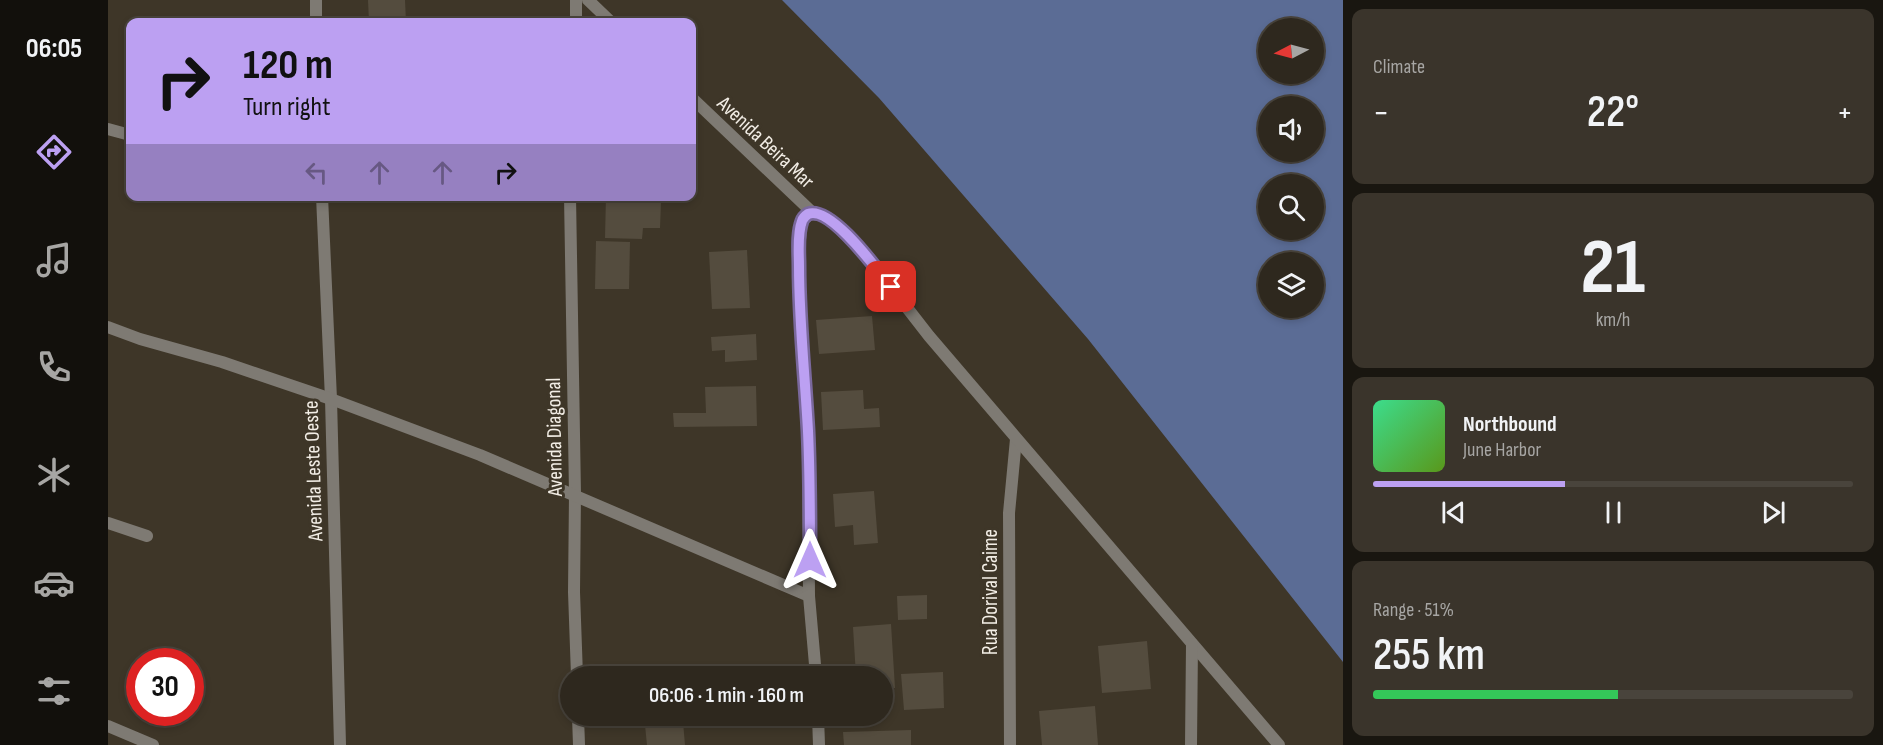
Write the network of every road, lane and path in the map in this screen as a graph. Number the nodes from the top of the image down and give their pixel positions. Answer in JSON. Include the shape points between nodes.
{"nodes":[{"id":1,"x":315,"y":0,"type":"edge"},
{"id":2,"x":576,"y":0,"type":"edge"},
{"id":3,"x":588,"y":0,"type":"edge"},
{"id":4,"x":316,"y":18,"type":"edge"},
{"id":5,"x":576,"y":18,"type":"edge"},
{"id":6,"x":607,"y":18,"type":"edge"},
{"id":7,"x":696,"y":102,"type":"edge"},
{"id":8,"x":108,"y":129,"type":"edge"},
{"id":9,"x":126,"y":134,"type":"edge"},
{"id":10,"x":322,"y":201,"type":"edge"},
{"id":11,"x":570,"y":201,"type":"edge"},
{"id":12,"x":814,"y":214,"type":"junction"},
{"id":13,"x":108,"y":327,"type":"edge"},
{"id":14,"x":331,"y":399,"type":"junction"},
{"id":15,"x":1016,"y":439,"type":"junction"},
{"id":16,"x":575,"y":495,"type":"junction"},
{"id":17,"x":108,"y":523,"type":"edge"},
{"id":18,"x":147,"y":536,"type":"dead end"},
{"id":19,"x":809,"y":596,"type":"junction"},
{"id":20,"x":1192,"y":644,"type":"junction"},
{"id":21,"x":577,"y":666,"type":"edge"},
{"id":22,"x":815,"y":666,"type":"edge"},
{"id":23,"x":108,"y":726,"type":"edge"},
{"id":24,"x":578,"y":726,"type":"edge"},
{"id":25,"x":819,"y":726,"type":"edge"},
{"id":26,"x":132,"y":741,"type":"edge"},
{"id":27,"x":153,"y":745,"type":"edge"},
{"id":28,"x":340,"y":745,"type":"edge"},
{"id":29,"x":579,"y":745,"type":"edge"},
{"id":30,"x":819,"y":745,"type":"edge"},
{"id":31,"x":1010,"y":745,"type":"edge"},
{"id":32,"x":1191,"y":745,"type":"edge"},
{"id":33,"x":1279,"y":745,"type":"edge"}],
"edges":[{"from":1,"to":4,"type":"street"},
{"from":2,"to":5,"type":"street"},
{"from":3,"to":6,"type":"street"},
{"from":7,"to":12,"type":"street","name":"Avenida Beira Mar"},
{"from":8,"to":9,"type":"street"},
{"from":10,"to":14,"type":"street","name":"Avenida Leste Oeste"},
{"from":11,"to":16,"type":"street","name":"Avenida Diagonal"},
{"from":12,"to":15,"type":"street","name":"Avenida Beira Mar","via":[[832,221],[866,255],[928,336]]},
{"from":12,"to":19,"type":"street","via":[[802,221],[799,248],[808,432]]},
{"from":13,"to":14,"type":"street"},
{"from":14,"to":16,"type":"street"},
{"from":14,"to":28,"type":"street","name":"Avenida Leste Oeste"},
{"from":15,"to":20,"type":"street","name":"Avenida Beira Mar"},
{"from":15,"to":31,"type":"street","name":"Rua Dorival Caime","via":[[1009,513]]},
{"from":16,"to":19,"type":"street"},
{"from":16,"to":21,"type":"street","name":"Avenida Diagonal"},
{"from":17,"to":18,"type":"street"},
{"from":19,"to":22,"type":"street"},
{"from":20,"to":32,"type":"street"},
{"from":20,"to":33,"type":"street","name":"Avenida Beira Mar"},
{"from":23,"to":26,"type":"street"},
{"from":24,"to":29,"type":"street"},
{"from":25,"to":30,"type":"street"},
{"from":26,"to":27,"type":"street"}]}
